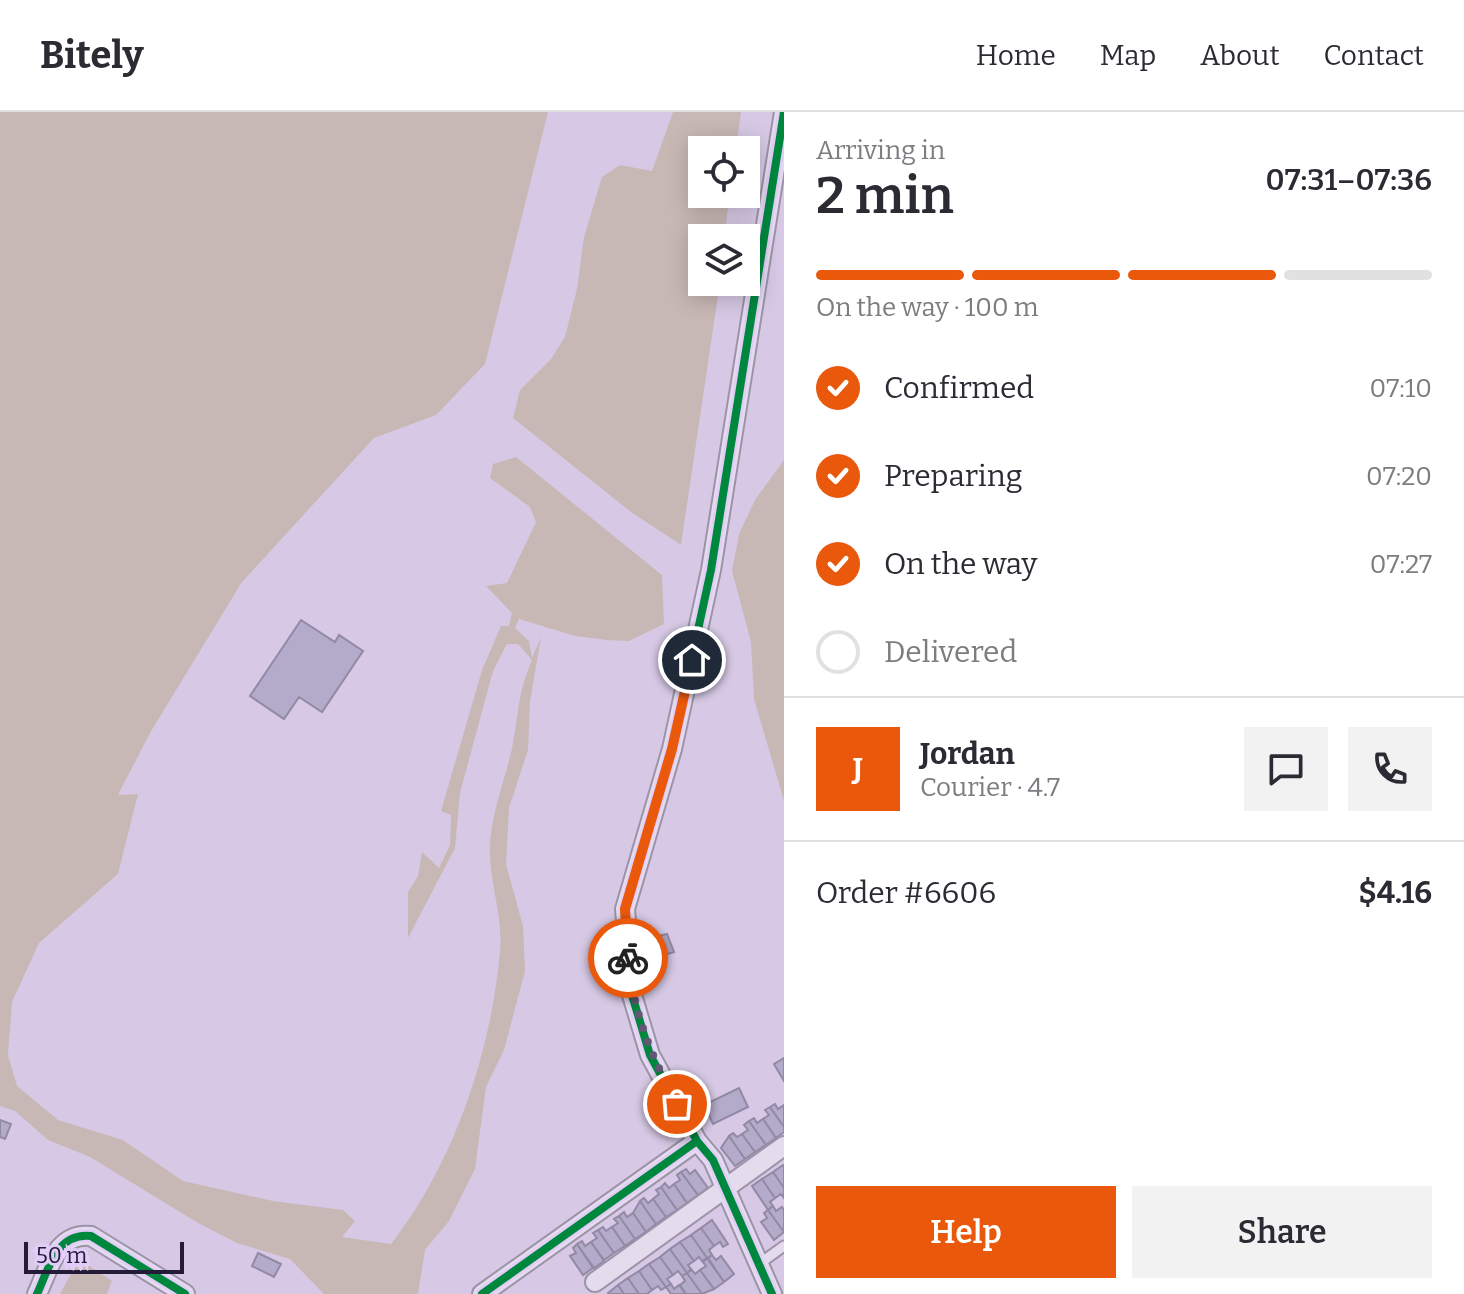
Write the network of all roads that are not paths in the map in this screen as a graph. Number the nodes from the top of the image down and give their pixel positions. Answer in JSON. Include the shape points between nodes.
{"nodes":[{"id":1,"x":784,"y":112,"type":"edge"},
{"id":2,"x":780,"y":152,"type":"edge"},
{"id":3,"x":697,"y":1141,"type":"junction"},
{"id":4,"x":784,"y":1146,"type":"edge"},
{"id":5,"x":725,"y":1188,"type":"junction"},
{"id":6,"x":784,"y":1246,"type":"edge"},
{"id":7,"x":759,"y":1264,"type":"junction"},
{"id":8,"x":595,"y":1282,"type":"dead end"},
{"id":9,"x":37,"y":1294,"type":"edge"},
{"id":10,"x":185,"y":1294,"type":"edge"},
{"id":11,"x":482,"y":1294,"type":"edge"},
{"id":12,"x":772,"y":1294,"type":"edge"}],
"edges":[{"from":1,"to":2,"type":"street"},
{"from":2,"to":3,"type":"street","via":[[711,570],[672,749],[625,909],[632,995],[650,1055]]},
{"from":3,"to":5,"type":"street","via":[[713,1160]]},
{"from":3,"to":11,"type":"street"},
{"from":4,"to":5,"type":"street"},
{"from":5,"to":7,"type":"street"},
{"from":5,"to":8,"type":"street"},
{"from":6,"to":7,"type":"lane"},
{"from":7,"to":12,"type":"street"},
{"from":9,"to":10,"type":"street","via":[[58,1249],[78,1234],[91,1236]]}]}
